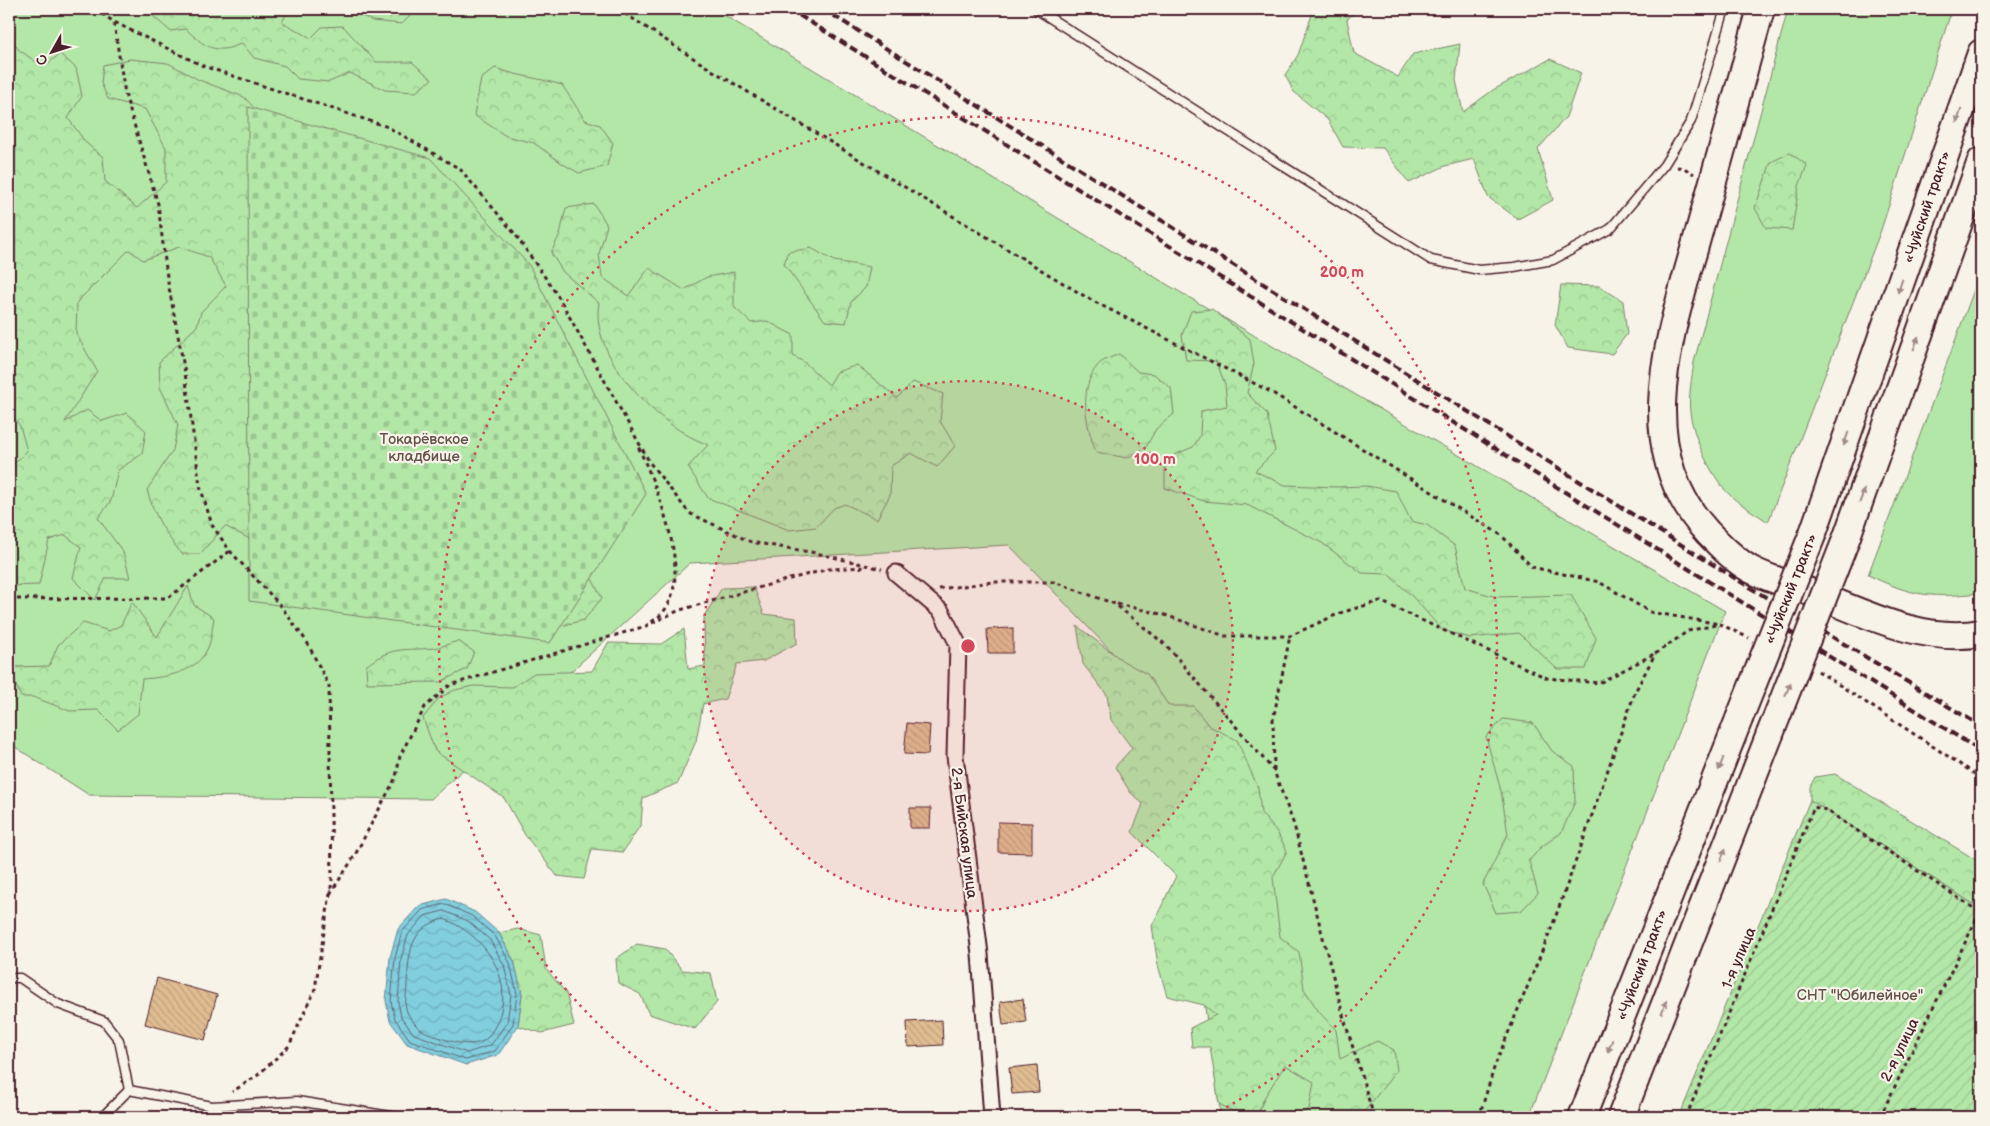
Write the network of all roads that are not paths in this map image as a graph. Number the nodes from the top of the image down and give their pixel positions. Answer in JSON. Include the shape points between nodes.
{"nodes":[{"id":1,"x":1036,"y":9,"type":"edge"},
{"id":2,"x":1725,"y":9,"type":"edge"},
{"id":3,"x":1761,"y":9,"type":"edge"},
{"id":4,"x":1981,"y":53,"type":"edge"},
{"id":5,"x":1981,"y":161,"type":"edge"},
{"id":6,"x":896,"y":573,"type":"road end"},
{"id":7,"x":1981,"y":633,"type":"edge"},
{"id":8,"x":9,"y":978,"type":"edge"},
{"id":9,"x":128,"y":1090,"type":"junction"},
{"id":10,"x":102,"y":1117,"type":"edge"},
{"id":11,"x":397,"y":1117,"type":"edge"},
{"id":12,"x":992,"y":1117,"type":"edge"},
{"id":13,"x":1582,"y":1117,"type":"edge"},
{"id":14,"x":1621,"y":1117,"type":"edge"}],
"edges":[{"from":1,"to":2,"type":"lane","via":[[1431,260],[1479,270],[1553,260],[1610,229],[1664,165],[1691,121]]},
{"from":3,"to":7,"type":"highway","via":[[1670,336],[1661,412],[1663,444],[1670,474],[1684,502],[1702,526],[1724,550],[1750,569],[1898,626],[1956,636]]},
{"from":4,"to":13,"type":"highway","name":"«Чуйский тракт»","one_way":true,"bridge":true,"via":[[1813,533]]},
{"from":14,"to":5,"type":"highway","one_way":true,"bridge":true,"via":[[1845,542]]},
{"from":6,"to":12,"type":"street","name":"2-я Бийская улица","via":[[942,611],[958,644],[954,756],[980,954]]},
{"from":8,"to":9,"type":"lane","via":[[20,978],[58,1004],[104,1021],[119,1040]]},
{"from":9,"to":10,"type":"lane"},
{"from":9,"to":11,"type":"lane","via":[[212,1106],[297,1101]]}]}
